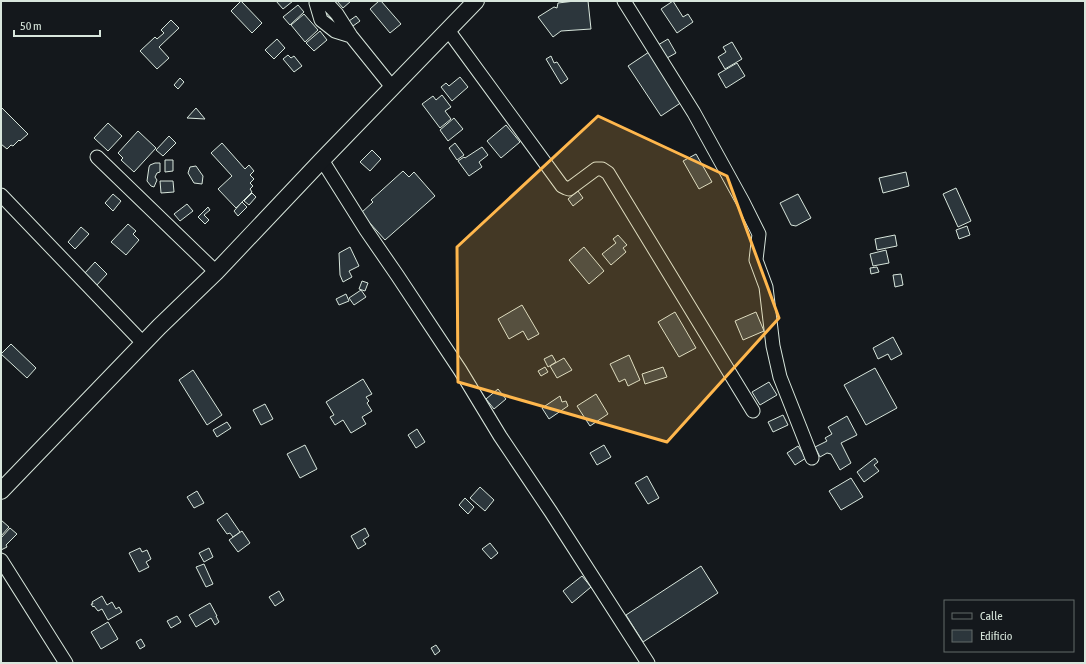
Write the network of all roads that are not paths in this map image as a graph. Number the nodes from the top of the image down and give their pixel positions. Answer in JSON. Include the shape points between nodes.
{"nodes":[{"id":1,"x":476,"y":1,"type":"edge"},
{"id":2,"x":624,"y":1,"type":"edge"},
{"id":3,"x":448,"y":30,"type":"junction"},
{"id":4,"x":351,"y":36,"type":"dead end"},
{"id":5,"x":392,"y":87,"type":"junction"},
{"id":6,"x":96,"y":157,"type":"dead end"},
{"id":7,"x":322,"y":160,"type":"junction"},
{"id":8,"x":1,"y":195,"type":"edge"},
{"id":9,"x":216,"y":272,"type":"junction"},
{"id":10,"x":144,"y":344,"type":"junction"},
{"id":11,"x":753,"y":411,"type":"dead end"},
{"id":12,"x":812,"y":458,"type":"dead end"},
{"id":13,"x":1,"y":491,"type":"edge"},
{"id":14,"x":1,"y":560,"type":"edge"},
{"id":15,"x":66,"y":663,"type":"edge"},
{"id":16,"x":648,"y":663,"type":"edge"}],
"edges":[{"from":1,"to":3,"type":"main road"},
{"from":2,"to":12,"type":"street","via":[[694,113],[759,234],[756,260],[766,287],[772,346],[780,377]]},
{"from":3,"to":5,"type":"main road"},
{"from":3,"to":11,"type":"street","via":[[562,186],[569,189],[596,169],[608,173]]},
{"from":4,"to":5,"type":"street"},
{"from":5,"to":7,"type":"main road"},
{"from":6,"to":9,"type":"street"},
{"from":7,"to":9,"type":"main road"},
{"from":7,"to":16,"type":"street"},
{"from":8,"to":10,"type":"street"},
{"from":9,"to":10,"type":"main road"},
{"from":10,"to":13,"type":"main road"},
{"from":14,"to":15,"type":"street"}]}
